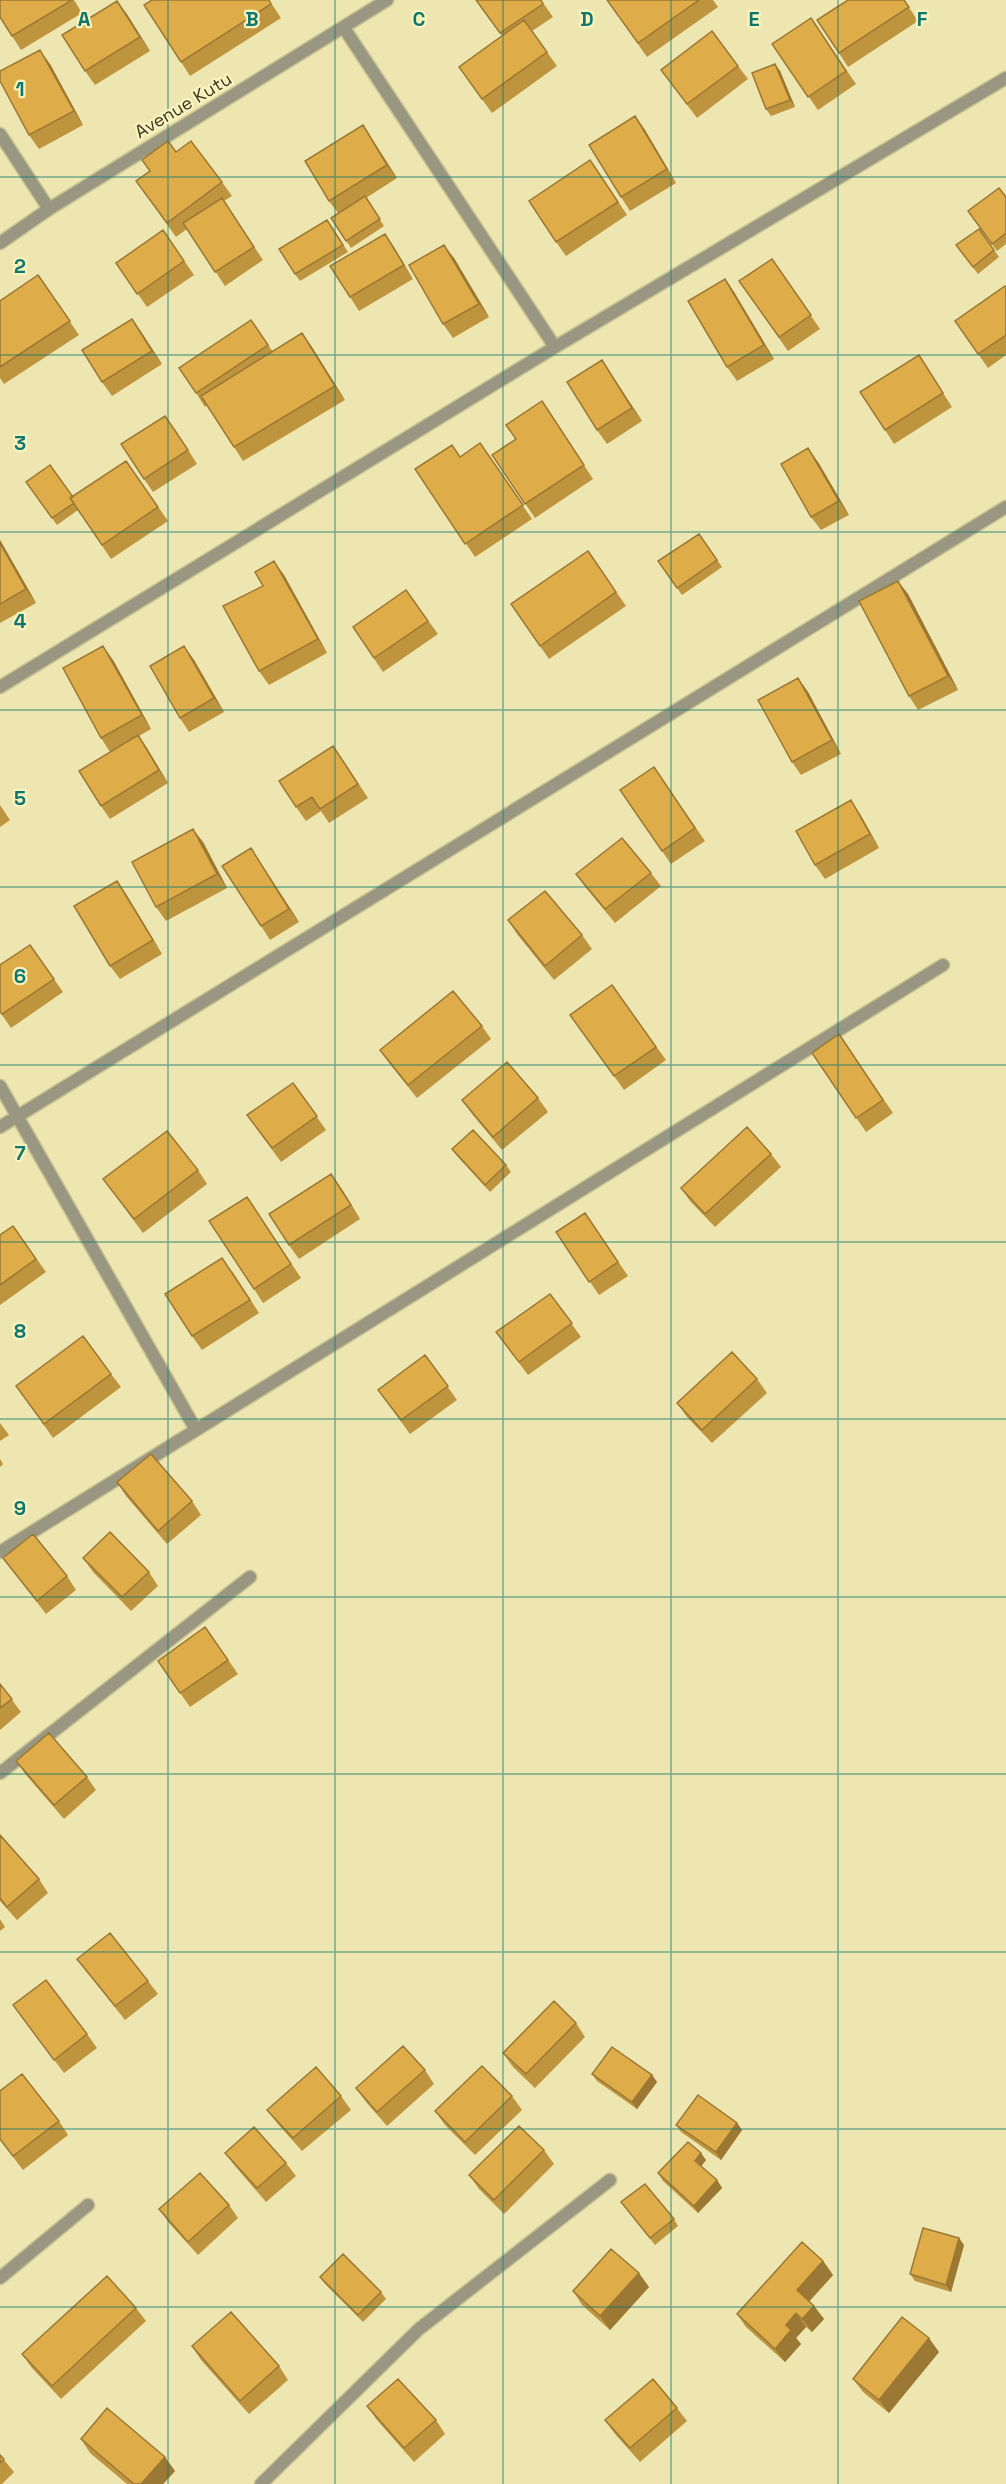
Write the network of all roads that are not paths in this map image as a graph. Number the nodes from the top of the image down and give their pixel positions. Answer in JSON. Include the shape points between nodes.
{"nodes":[{"id":1,"x":387,"y":0,"type":"edge"},
{"id":2,"x":344,"y":28,"type":"junction"},
{"id":3,"x":1006,"y":78,"type":"edge"},
{"id":4,"x":0,"y":134,"type":"edge"},
{"id":5,"x":49,"y":209,"type":"junction"},
{"id":6,"x":0,"y":243,"type":"edge"},
{"id":7,"x":555,"y":347,"type":"junction"},
{"id":8,"x":1006,"y":507,"type":"edge"},
{"id":9,"x":0,"y":687,"type":"edge"},
{"id":10,"x":943,"y":965,"type":"dead end"},
{"id":11,"x":0,"y":1086,"type":"edge"},
{"id":12,"x":17,"y":1116,"type":"junction"},
{"id":13,"x":0,"y":1127,"type":"edge"},
{"id":14,"x":196,"y":1430,"type":"junction"},
{"id":15,"x":0,"y":1552,"type":"edge"},
{"id":16,"x":250,"y":1578,"type":"dead end"},
{"id":17,"x":0,"y":1773,"type":"edge"},
{"id":18,"x":610,"y":2180,"type":"dead end"},
{"id":19,"x":87,"y":2205,"type":"dead end"},
{"id":20,"x":0,"y":2278,"type":"edge"},
{"id":21,"x":261,"y":2484,"type":"edge"}],
"edges":[{"from":1,"to":2,"type":"street","name":"Avenue Kutu"},
{"from":2,"to":5,"type":"street","name":"Avenue Kutu"},
{"from":2,"to":7,"type":"street"},
{"from":3,"to":7,"type":"street"},
{"from":4,"to":5,"type":"street"},
{"from":5,"to":6,"type":"street","name":"Avenue Kutu"},
{"from":7,"to":9,"type":"street"},
{"from":8,"to":12,"type":"street"},
{"from":10,"to":14,"type":"street"},
{"from":11,"to":12,"type":"street"},
{"from":12,"to":13,"type":"street"},
{"from":12,"to":14,"type":"street"},
{"from":14,"to":15,"type":"street"},
{"from":16,"to":17,"type":"street"},
{"from":18,"to":21,"type":"street","via":[[419,2329]]},
{"from":19,"to":20,"type":"street"}]}
